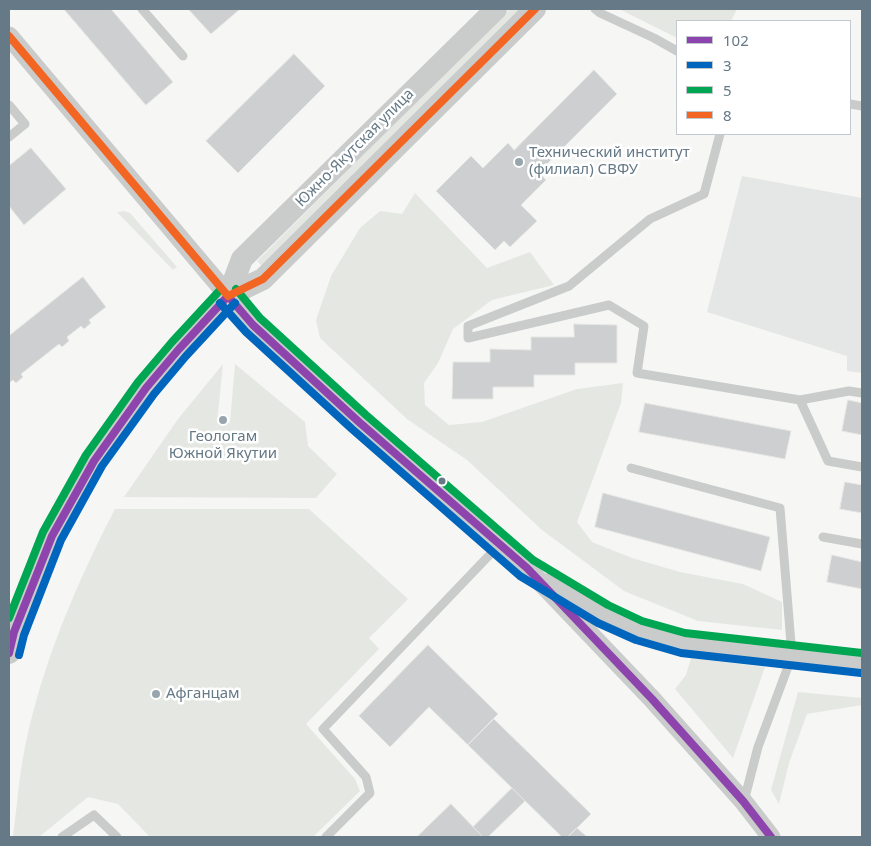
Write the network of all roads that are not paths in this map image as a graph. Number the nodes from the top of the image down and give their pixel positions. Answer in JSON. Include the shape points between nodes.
{"nodes":[{"id":1,"x":142,"y":9,"type":"edge"},
{"id":2,"x":496,"y":9,"type":"edge"},
{"id":3,"x":536,"y":9,"type":"edge"},
{"id":4,"x":595,"y":9,"type":"edge"},
{"id":5,"x":9,"y":36,"type":"edge"},
{"id":6,"x":676,"y":50,"type":"edge"},
{"id":7,"x":183,"y":56,"type":"dead end"},
{"id":8,"x":9,"y":105,"type":"edge"},
{"id":9,"x":720,"y":135,"type":"edge"},
{"id":10,"x":9,"y":137,"type":"edge"},
{"id":11,"x":228,"y":296,"type":"junction"},
{"id":12,"x":862,"y":394,"type":"edge"},
{"id":13,"x":800,"y":400,"type":"junction"},
{"id":14,"x":862,"y":467,"type":"edge"},
{"id":15,"x":631,"y":468,"type":"dead end"},
{"id":16,"x":823,"y":537,"type":"dead end"},
{"id":17,"x":500,"y":544,"type":"junction"},
{"id":18,"x":862,"y":544,"type":"edge"},
{"id":19,"x":527,"y":568,"type":"junction"},
{"id":20,"x":9,"y":652,"type":"edge"},
{"id":21,"x":792,"y":656,"type":"junction"},
{"id":22,"x":862,"y":663,"type":"edge"},
{"id":23,"x":744,"y":802,"type":"junction"},
{"id":24,"x":62,"y":837,"type":"edge"},
{"id":25,"x":117,"y":837,"type":"edge"},
{"id":26,"x":326,"y":837,"type":"edge"},
{"id":27,"x":771,"y":837,"type":"edge"}],
"edges":[{"from":1,"to":7,"type":"lane"},
{"from":2,"to":11,"type":"street","name":"Южно-Якутская улица","via":[[242,259]]},
{"from":3,"to":11,"type":"street","name":"Южно-Якутская улица","via":[[263,280]]},
{"from":4,"to":6,"type":"lane"},
{"from":5,"to":11,"type":"street"},
{"from":8,"to":10,"type":"lane","via":[[25,124]]},
{"from":9,"to":13,"type":"lane","via":[[704,194],[650,219],[569,286],[468,326],[468,338],[609,305],[644,326],[637,373]]},
{"from":11,"to":17,"type":"street","via":[[253,325],[345,409]]},
{"from":11,"to":20,"type":"street","name":"Южно-Якутская улица","via":[[146,388],[94,461],[52,536]]},
{"from":12,"to":13,"type":"lane","via":[[849,391]]},
{"from":13,"to":14,"type":"lane","via":[[828,461]]},
{"from":15,"to":21,"type":"lane","via":[[780,508]]},
{"from":16,"to":18,"type":"lane"},
{"from":17,"to":19,"type":"street"},
{"from":17,"to":26,"type":"lane","via":[[323,729],[366,777],[370,793]]},
{"from":19,"to":21,"type":"street","via":[[603,614],[639,630],[684,643]]},
{"from":19,"to":23,"type":"street","via":[[652,699]]},
{"from":21,"to":22,"type":"street"},
{"from":21,"to":23,"type":"lane","via":[[758,747]]},
{"from":23,"to":27,"type":"street"},
{"from":24,"to":25,"type":"lane","via":[[94,815]]}]}
